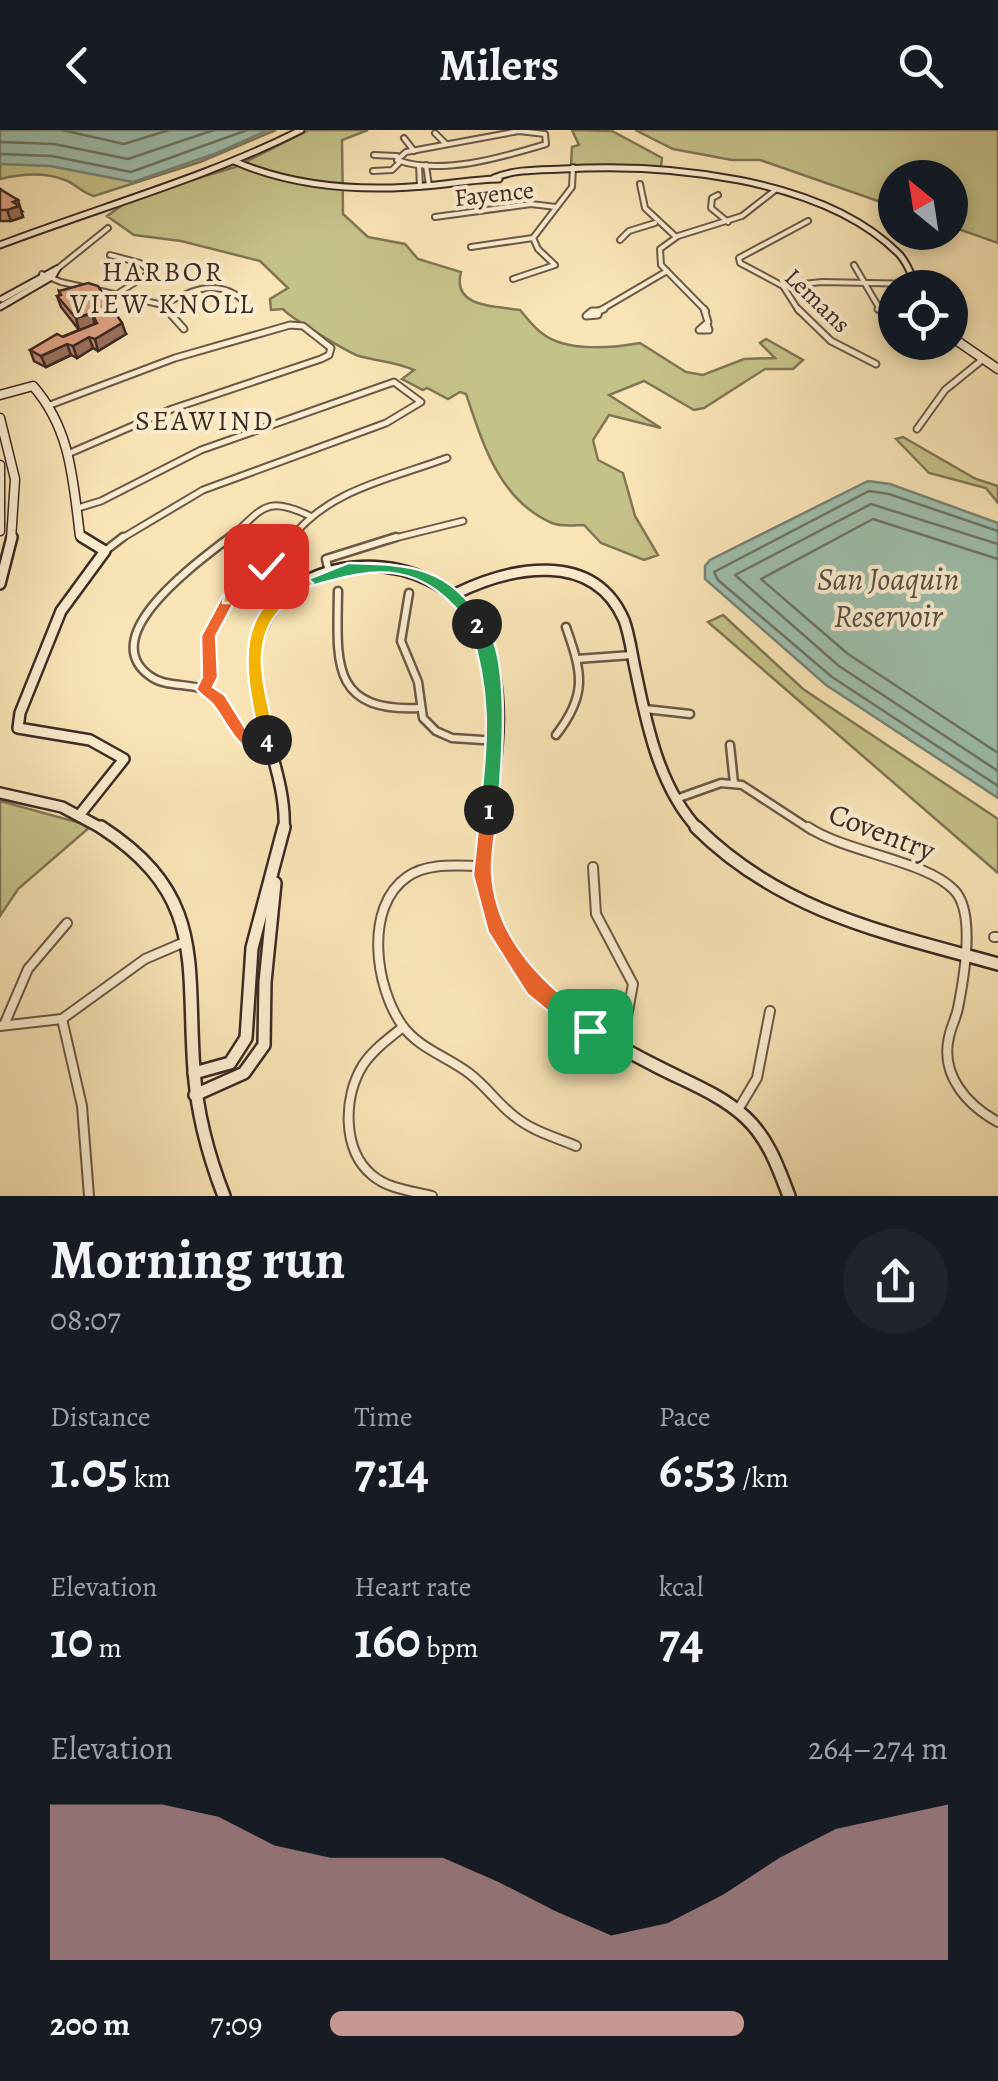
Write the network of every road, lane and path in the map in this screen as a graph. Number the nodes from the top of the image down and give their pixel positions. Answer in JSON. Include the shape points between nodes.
{"nodes":[{"id":1,"x":289,"y":130,"type":"edge"},
{"id":2,"x":300,"y":130,"type":"edge"},
{"id":3,"x":468,"y":130,"type":"edge"},
{"id":4,"x":507,"y":132,"type":"edge"},
{"id":5,"x":435,"y":133,"type":"dead end"},
{"id":6,"x":404,"y":138,"type":"dead end"},
{"id":7,"x":478,"y":139,"type":"junction"},
{"id":8,"x":447,"y":145,"type":"junction"},
{"id":9,"x":414,"y":151,"type":"junction"},
{"id":10,"x":374,"y":155,"type":"dead end"},
{"id":11,"x":398,"y":156,"type":"junction"},
{"id":12,"x":234,"y":158,"type":"junction"},
{"id":13,"x":399,"y":163,"type":"junction"},
{"id":14,"x":419,"y":166,"type":"junction"},
{"id":15,"x":426,"y":166,"type":"junction"},
{"id":16,"x":573,"y":167,"type":"junction"},
{"id":17,"x":392,"y":170,"type":"junction"},
{"id":18,"x":373,"y":171,"type":"dead end"},
{"id":19,"x":540,"y":171,"type":"joint"},
{"id":20,"x":392,"y":178,"type":"dead end"},
{"id":21,"x":640,"y":184,"type":"dead end"},
{"id":22,"x":420,"y":186,"type":"junction"},
{"id":23,"x":429,"y":186,"type":"junction"},
{"id":24,"x":774,"y":191,"type":"junction"},
{"id":25,"x":718,"y":195,"type":"dead end"},
{"id":26,"x":556,"y":206,"type":"junction"},
{"id":27,"x":435,"y":218,"type":"dead end"},
{"id":28,"x":808,"y":220,"type":"dead end"},
{"id":29,"x":655,"y":222,"type":"junction"},
{"id":30,"x":730,"y":223,"type":"junction"},
{"id":31,"x":108,"y":228,"type":"dead end"},
{"id":32,"x":675,"y":236,"type":"junction"},
{"id":33,"x":533,"y":238,"type":"junction"},
{"id":34,"x":620,"y":240,"type":"dead end"},
{"id":35,"x":0,"y":242,"type":"edge"},
{"id":36,"x":470,"y":247,"type":"dead end"},
{"id":37,"x":110,"y":255,"type":"dead end"},
{"id":38,"x":854,"y":265,"type":"dead end"},
{"id":39,"x":909,"y":270,"type":"edge"},
{"id":40,"x":667,"y":271,"type":"junction"},
{"id":41,"x":50,"y":274,"type":"junction"},
{"id":42,"x":512,"y":279,"type":"dead end"},
{"id":43,"x":866,"y":282,"type":"junction"},
{"id":44,"x":878,"y":283,"type":"edge"},
{"id":45,"x":783,"y":286,"type":"junction"},
{"id":46,"x":0,"y":288,"type":"edge"},
{"id":47,"x":116,"y":294,"type":"junction"},
{"id":48,"x":3,"y":300,"type":"edge"},
{"id":49,"x":245,"y":302,"type":"dead end"},
{"id":50,"x":163,"y":305,"type":"junction"},
{"id":51,"x":878,"y":309,"type":"edge"},
{"id":52,"x":600,"y":312,"type":"dead end"},
{"id":53,"x":707,"y":324,"type":"dead end"},
{"id":54,"x":184,"y":329,"type":"dead end"},
{"id":55,"x":968,"y":350,"type":"edge"},
{"id":56,"x":982,"y":360,"type":"junction"},
{"id":57,"x":876,"y":364,"type":"dead end"},
{"id":58,"x":998,"y":369,"type":"edge"},
{"id":59,"x":0,"y":394,"type":"edge"},
{"id":60,"x":50,"y":405,"type":"junction"},
{"id":61,"x":0,"y":418,"type":"edge"},
{"id":62,"x":917,"y":429,"type":"dead end"},
{"id":63,"x":70,"y":453,"type":"junction"},
{"id":64,"x":447,"y":458,"type":"dead end"},
{"id":65,"x":0,"y":465,"type":"edge"},
{"id":66,"x":78,"y":508,"type":"junction"},
{"id":67,"x":310,"y":516,"type":"junction"},
{"id":68,"x":463,"y":522,"type":"dead end"},
{"id":69,"x":0,"y":531,"type":"edge"},
{"id":70,"x":105,"y":552,"type":"junction"},
{"id":71,"x":329,"y":573,"type":"junction"},
{"id":72,"x":0,"y":584,"type":"edge"},
{"id":73,"x":338,"y":591,"type":"dead end"},
{"id":74,"x":409,"y":592,"type":"dead end"},
{"id":75,"x":455,"y":594,"type":"junction"},
{"id":76,"x":566,"y":627,"type":"dead end"},
{"id":77,"x":632,"y":655,"type":"junction"},
{"id":78,"x":576,"y":659,"type":"junction"},
{"id":79,"x":204,"y":689,"type":"junction"},
{"id":80,"x":418,"y":708,"type":"junction"},
{"id":81,"x":645,"y":709,"type":"junction"},
{"id":82,"x":690,"y":714,"type":"dead end"},
{"id":83,"x":556,"y":736,"type":"dead end"},
{"id":84,"x":270,"y":740,"type":"junction"},
{"id":85,"x":498,"y":741,"type":"junction"},
{"id":86,"x":730,"y":745,"type":"dead end"},
{"id":87,"x":734,"y":783,"type":"junction"},
{"id":88,"x":0,"y":793,"type":"edge"},
{"id":89,"x":676,"y":798,"type":"junction"},
{"id":90,"x":82,"y":813,"type":"junction"},
{"id":91,"x":482,"y":866,"type":"junction"},
{"id":92,"x":592,"y":867,"type":"dead end"},
{"id":93,"x":275,"y":881,"type":"junction"},
{"id":94,"x":68,"y":922,"type":"dead end"},
{"id":95,"x":188,"y":941,"type":"junction"},
{"id":96,"x":964,"y":954,"type":"junction"},
{"id":97,"x":998,"y":964,"type":"edge"},
{"id":98,"x":770,"y":1011,"type":"dead end"},
{"id":99,"x":62,"y":1019,"type":"junction"},
{"id":100,"x":2,"y":1026,"type":"edge"},
{"id":101,"x":403,"y":1027,"type":"junction"},
{"id":102,"x":246,"y":1037,"type":"junction"},
{"id":103,"x":265,"y":1039,"type":"junction"},
{"id":104,"x":616,"y":1044,"type":"junction"},
{"id":105,"x":194,"y":1073,"type":"junction"},
{"id":106,"x":195,"y":1095,"type":"junction"},
{"id":107,"x":738,"y":1110,"type":"junction"},
{"id":108,"x":998,"y":1122,"type":"edge"},
{"id":109,"x":576,"y":1146,"type":"dead end"},
{"id":110,"x":90,"y":1196,"type":"edge"},
{"id":111,"x":224,"y":1196,"type":"edge"},
{"id":112,"x":432,"y":1196,"type":"edge"},
{"id":113,"x":788,"y":1196,"type":"edge"}],
"edges":[{"from":1,"to":12,"type":"street"},
{"from":2,"to":12,"type":"street"},
{"from":3,"to":7,"type":"street"},
{"from":4,"to":7,"type":"street"},
{"from":4,"to":15,"type":"street","via":[[540,132],[546,144]]},
{"from":5,"to":8,"type":"street"},
{"from":6,"to":9,"type":"street"},
{"from":7,"to":8,"type":"street"},
{"from":8,"to":9,"type":"street"},
{"from":9,"to":11,"type":"street"},
{"from":10,"to":11,"type":"street"},
{"from":11,"to":13,"type":"street"},
{"from":12,"to":22,"type":"street","via":[[302,182]]},
{"from":12,"to":35,"type":"street"},
{"from":13,"to":14,"type":"street"},
{"from":13,"to":17,"type":"street"},
{"from":14,"to":15,"type":"street"},
{"from":14,"to":22,"type":"street"},
{"from":15,"to":23,"type":"street"},
{"from":16,"to":19,"type":"street"},
{"from":16,"to":24,"type":"street","via":[[658,168]]},
{"from":16,"to":26,"type":"street","via":[[572,190]]},
{"from":17,"to":18,"type":"street"},
{"from":17,"to":20,"type":"street"},
{"from":19,"to":23,"type":"street"},
{"from":21,"to":29,"type":"street"},
{"from":22,"to":23,"type":"street"},
{"from":24,"to":30,"type":"street"},
{"from":24,"to":39,"type":"street","via":[[866,228],[902,256]]},
{"from":25,"to":30,"type":"street","via":[[711,208]]},
{"from":26,"to":27,"type":"street","name":"Fayence"},
{"from":26,"to":33,"type":"street"},
{"from":28,"to":45,"type":"street","name":"Lemans","via":[[739,258]]},
{"from":29,"to":32,"type":"street"},
{"from":29,"to":34,"type":"street"},
{"from":30,"to":32,"type":"street"},
{"from":31,"to":41,"type":"street"},
{"from":32,"to":40,"type":"street","via":[[658,252]]},
{"from":33,"to":36,"type":"street"},
{"from":33,"to":42,"type":"street","via":[[556,265]]},
{"from":37,"to":47,"type":"street","via":[[140,262],[150,272]]},
{"from":38,"to":43,"type":"street"},
{"from":40,"to":52,"type":"street"},
{"from":40,"to":53,"type":"street","via":[[705,307]]},
{"from":41,"to":47,"type":"street"},
{"from":41,"to":48,"type":"street"},
{"from":43,"to":44,"type":"street"},
{"from":43,"to":45,"type":"street"},
{"from":43,"to":51,"type":"street"},
{"from":45,"to":57,"type":"street","name":"Lemans","via":[[815,329]]},
{"from":46,"to":48,"type":"street"},
{"from":47,"to":50,"type":"street"},
{"from":49,"to":50,"type":"street","via":[[230,287],[212,286]]},
{"from":50,"to":54,"type":"street"},
{"from":55,"to":56,"type":"street"},
{"from":56,"to":58,"type":"street"},
{"from":56,"to":62,"type":"street","via":[[945,390]]},
{"from":59,"to":60,"type":"street","via":[[33,386]]},
{"from":60,"to":63,"type":"street"},
{"from":60,"to":63,"type":"street","via":[[175,358],[290,325],[303,326],[332,351]]},
{"from":61,"to":72,"type":"street","via":[[16,479],[10,554]]},
{"from":63,"to":66,"type":"street"},
{"from":64,"to":67,"type":"street","via":[[343,496]]},
{"from":65,"to":69,"type":"street"},
{"from":66,"to":70,"type":"street","via":[[80,536]]},
{"from":66,"to":70,"type":"street","via":[[201,450],[394,382],[418,399],[420,405],[370,429],[217,484],[140,524]]},
{"from":67,"to":79,"type":"street","via":[[274,560],[232,592],[208,636],[210,677]]},
{"from":67,"to":79,"type":"street","via":[[284,505],[260,509],[179,576],[146,614],[134,646],[140,666],[159,682]]},
{"from":68,"to":71,"type":"street","via":[[337,552],[326,560]]},
{"from":70,"to":90,"type":"street","via":[[61,611],[18,728],[116,749],[124,760]]},
{"from":71,"to":75,"type":"street","via":[[397,568]]},
{"from":71,"to":84,"type":"street","via":[[280,600],[256,636],[252,662]]},
{"from":73,"to":80,"type":"street","via":[[338,658],[350,687],[379,710]]},
{"from":74,"to":80,"type":"street","via":[[401,641],[418,682]]},
{"from":75,"to":77,"type":"street","via":[[518,568],[572,574],[613,602]]},
{"from":75,"to":85,"type":"street","via":[[485,642]]},
{"from":76,"to":78,"type":"street"},
{"from":77,"to":78,"type":"street"},
{"from":77,"to":81,"type":"street"},
{"from":78,"to":83,"type":"street","via":[[580,700]]},
{"from":79,"to":84,"type":"street","via":[[219,700],[243,739]]},
{"from":80,"to":85,"type":"street","via":[[428,726],[445,736]]},
{"from":81,"to":82,"type":"street"},
{"from":81,"to":89,"type":"street"},
{"from":84,"to":93,"type":"street","via":[[285,815]]},
{"from":85,"to":91,"type":"street"},
{"from":86,"to":87,"type":"street"},
{"from":87,"to":89,"type":"street"},
{"from":87,"to":96,"type":"street","name":"Coventry","via":[[830,841],[946,882],[966,909]]},
{"from":88,"to":90,"type":"street"},
{"from":89,"to":96,"type":"street","via":[[724,856],[773,890]]},
{"from":90,"to":95,"type":"street","via":[[150,868]]},
{"from":91,"to":101,"type":"street","via":[[419,870],[388,898],[380,960]]},
{"from":91,"to":104,"type":"street","via":[[490,913],[520,970],[569,1018]]},
{"from":92,"to":104,"type":"street","via":[[595,911],[634,988]]},
{"from":93,"to":102,"type":"street","via":[[252,950]]},
{"from":93,"to":103,"type":"street"},
{"from":94,"to":100,"type":"street","via":[[18,983]]},
{"from":95,"to":99,"type":"street","via":[[144,960]]},
{"from":95,"to":105,"type":"street"},
{"from":96,"to":97,"type":"street"},
{"from":96,"to":108,"type":"street","name":"Coventry","via":[[947,1062],[961,1094]]},
{"from":98,"to":107,"type":"street","via":[[757,1078]]},
{"from":99,"to":100,"type":"street"},
{"from":99,"to":110,"type":"street","via":[[89,1132]]},
{"from":101,"to":109,"type":"street","via":[[520,1120]]},
{"from":101,"to":112,"type":"street","via":[[361,1068],[350,1130],[375,1178]]},
{"from":102,"to":103,"type":"street"},
{"from":102,"to":105,"type":"street","via":[[230,1062]]},
{"from":103,"to":106,"type":"street","via":[[244,1073]]},
{"from":104,"to":107,"type":"street"},
{"from":105,"to":106,"type":"street"},
{"from":106,"to":111,"type":"street","via":[[207,1156]]},
{"from":107,"to":113,"type":"street","via":[[770,1148]]}]}
